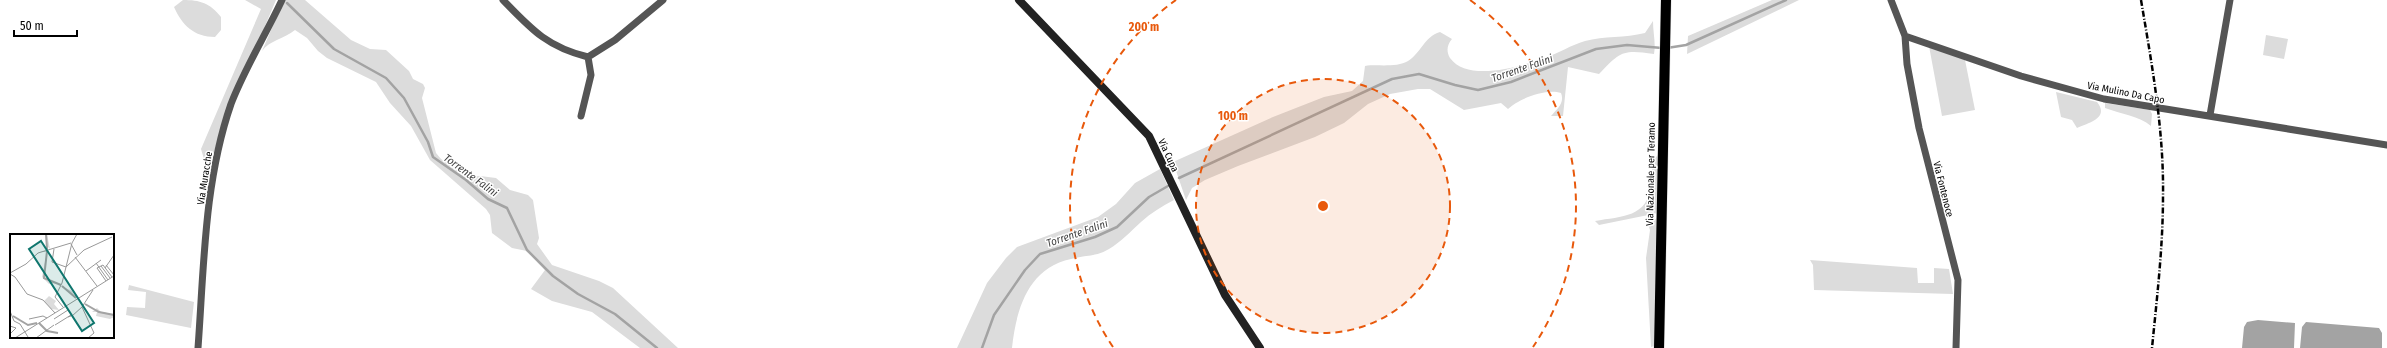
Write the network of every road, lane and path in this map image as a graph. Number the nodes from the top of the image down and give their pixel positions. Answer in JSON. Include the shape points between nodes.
{"nodes":[{"id":1,"x":282,"y":0,"type":"edge"},
{"id":2,"x":503,"y":0,"type":"edge"},
{"id":3,"x":663,"y":0,"type":"edge"},
{"id":4,"x":1019,"y":0,"type":"edge"},
{"id":5,"x":1666,"y":0,"type":"edge"},
{"id":6,"x":1891,"y":0,"type":"edge"},
{"id":7,"x":2230,"y":0,"type":"edge"},
{"id":8,"x":1905,"y":36,"type":"junction"},
{"id":9,"x":588,"y":57,"type":"junction"},
{"id":10,"x":2210,"y":115,"type":"junction"},
{"id":11,"x":581,"y":116,"type":"dead end"},
{"id":12,"x":2387,"y":145,"type":"edge"},
{"id":13,"x":198,"y":348,"type":"edge"},
{"id":14,"x":1260,"y":348,"type":"edge"},
{"id":15,"x":1659,"y":348,"type":"edge"},
{"id":16,"x":1956,"y":348,"type":"edge"}],
"edges":[{"from":1,"to":13,"type":"street","name":"Via Muracche","via":[[232,104],[215,162]]},
{"from":2,"to":9,"type":"street","via":[[545,40],[567,52]]},
{"from":3,"to":9,"type":"street","via":[[615,40]]},
{"from":4,"to":14,"type":"street","name":"Via Cupa","via":[[1149,136],[1224,295]]},
{"from":5,"to":15,"type":"main road","name":"Via Nazionale per Teramo"},
{"from":6,"to":8,"type":"street"},
{"from":7,"to":10,"type":"street"},
{"from":8,"to":10,"type":"street","name":"Via Mulino Da Capo","via":[[2055,87],[2104,99]]},
{"from":8,"to":16,"type":"street","name":"Via Fontenoce","via":[[1907,64],[1919,128],[1958,280]]},
{"from":9,"to":11,"type":"street","via":[[591,76]]},
{"from":10,"to":12,"type":"street","name":"Via Mulino Da Capo"}]}
